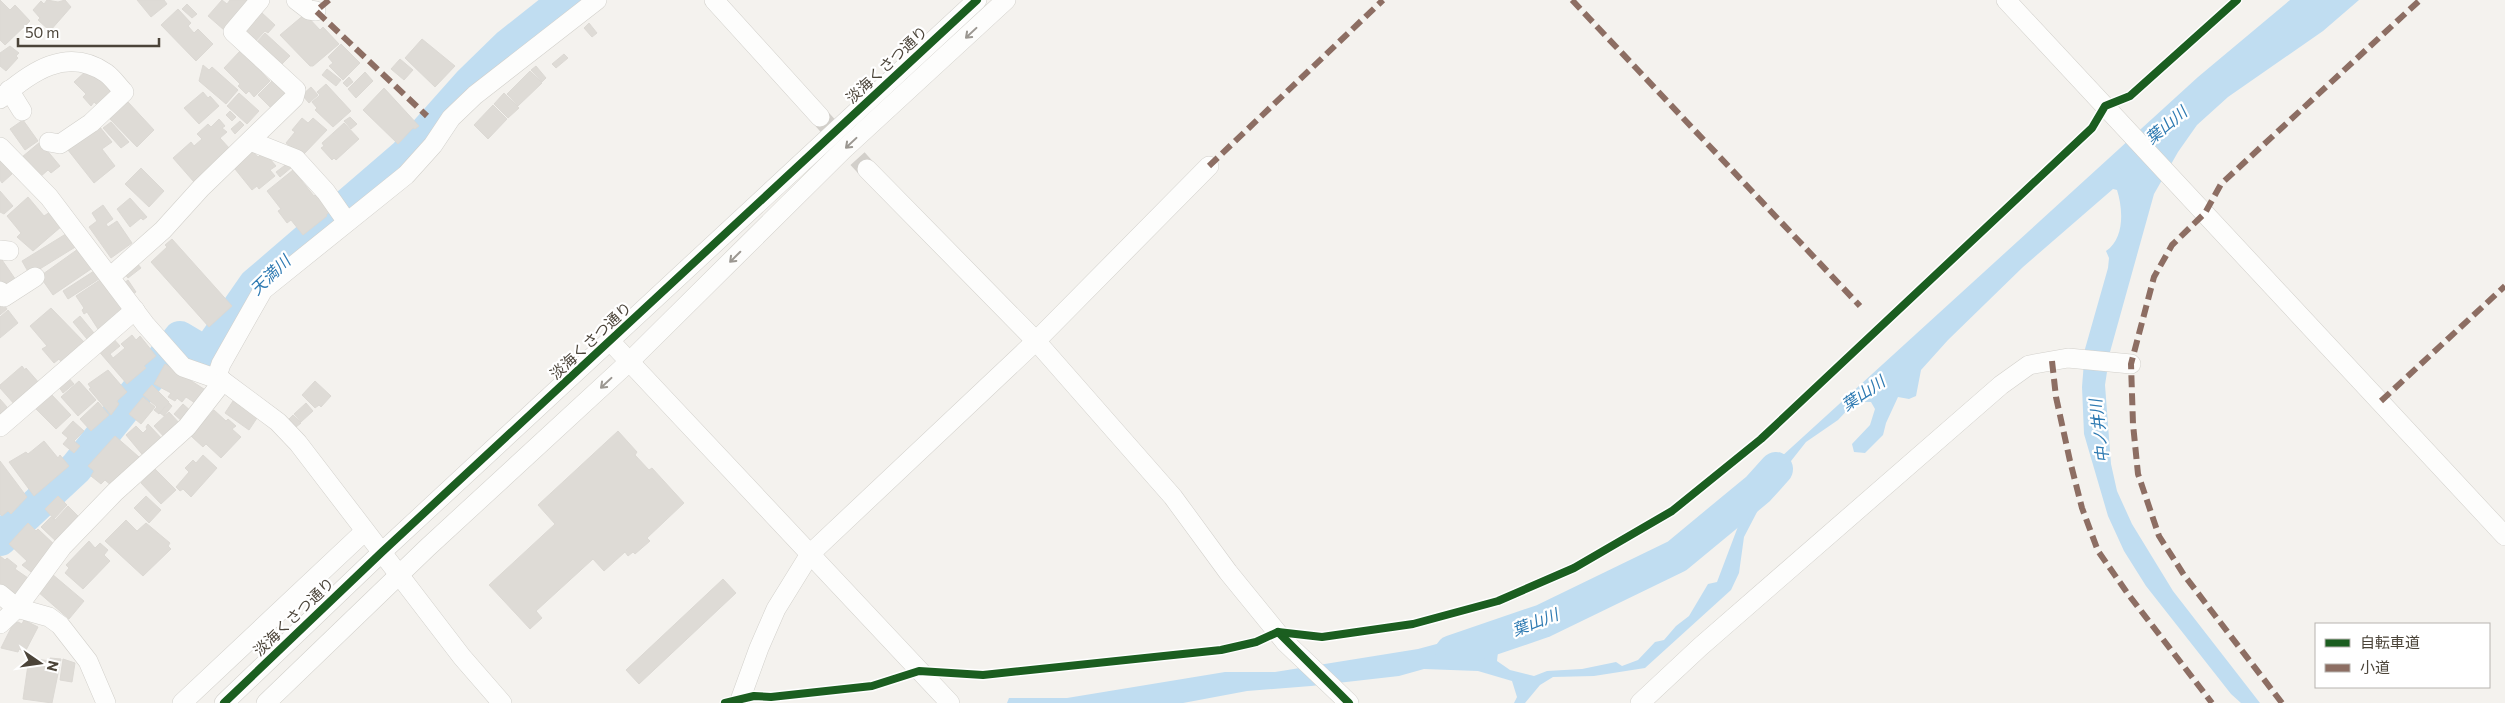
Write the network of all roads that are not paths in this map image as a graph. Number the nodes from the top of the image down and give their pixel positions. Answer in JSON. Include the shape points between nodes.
{"nodes":[{"id":1,"x":260,"y":0,"type":"edge"},
{"id":2,"x":296,"y":0,"type":"edge"},
{"id":3,"x":597,"y":0,"type":"edge"},
{"id":4,"x":714,"y":0,"type":"edge"},
{"id":5,"x":977,"y":0,"type":"edge"},
{"id":6,"x":1006,"y":0,"type":"edge"},
{"id":7,"x":2006,"y":0,"type":"edge"},
{"id":8,"x":316,"y":11,"type":"dead end"},
{"id":9,"x":5,"y":94,"type":"edge"},
{"id":10,"x":22,"y":111,"type":"dead end"},
{"id":11,"x":820,"y":117,"type":"tunnel mouth"},
{"id":12,"x":250,"y":141,"type":"junction"},
{"id":13,"x":49,"y":142,"type":"dead end"},
{"id":14,"x":0,"y":147,"type":"edge"},
{"id":15,"x":1209,"y":166,"type":"dead end"},
{"id":16,"x":867,"y":169,"type":"tunnel mouth"},
{"id":17,"x":347,"y":222,"type":"junction"},
{"id":18,"x":36,"y":277,"type":"dead end"},
{"id":19,"x":110,"y":277,"type":"junction"},
{"id":20,"x":0,"y":291,"type":"edge"},
{"id":21,"x":134,"y":310,"type":"junction"},
{"id":22,"x":610,"y":341,"type":"junction"},
{"id":23,"x":1036,"y":341,"type":"junction"},
{"id":24,"x":630,"y":361,"type":"junction"},
{"id":25,"x":2131,"y":364,"type":"dead end"},
{"id":26,"x":219,"y":380,"type":"junction"},
{"id":27,"x":0,"y":428,"type":"edge"},
{"id":28,"x":365,"y":531,"type":"junction"},
{"id":29,"x":2505,"y":536,"type":"edge"},
{"id":30,"x":382,"y":552,"type":"junction"},
{"id":31,"x":810,"y":554,"type":"junction"},
{"id":32,"x":400,"y":574,"type":"junction"},
{"id":33,"x":0,"y":594,"type":"edge"},
{"id":34,"x":16,"y":608,"type":"junction"},
{"id":35,"x":0,"y":624,"type":"edge"},
{"id":36,"x":106,"y":703,"type":"edge"},
{"id":37,"x":182,"y":703,"type":"edge"},
{"id":38,"x":224,"y":703,"type":"edge"},
{"id":39,"x":266,"y":703,"type":"edge"},
{"id":40,"x":502,"y":703,"type":"edge"},
{"id":41,"x":739,"y":703,"type":"edge"},
{"id":42,"x":950,"y":703,"type":"edge"},
{"id":43,"x":1349,"y":703,"type":"edge"},
{"id":44,"x":1640,"y":703,"type":"edge"}],
"edges":[{"from":1,"to":12,"type":"street","via":[[233,32],[296,90],[294,98]]},
{"from":2,"to":8,"type":"street"},
{"from":3,"to":17,"type":"street","via":[[475,95],[451,118],[433,145],[406,174]]},
{"from":4,"to":11,"type":"street"},
{"from":5,"to":22,"type":"street","name":"淡海くさつ通り"},
{"from":6,"to":24,"type":"street","one_way":true,"via":[[843,150]]},
{"from":7,"to":29,"type":"street"},
{"from":9,"to":10,"type":"street"},
{"from":9,"to":13,"type":"street","via":[[32,72],[66,61],[90,64],[107,74],[124,92],[60,144]]},
{"from":12,"to":17,"type":"street","via":[[296,159]]},
{"from":12,"to":19,"type":"street","via":[[200,188],[163,230]]},
{"from":14,"to":19,"type":"street","via":[[48,197]]},
{"from":15,"to":23,"type":"street"},
{"from":16,"to":23,"type":"street"},
{"from":17,"to":26,"type":"street","via":[[263,290],[221,364]]},
{"from":18,"to":20,"type":"street","via":[[4,297]]},
{"from":19,"to":21,"type":"street"},
{"from":21,"to":26,"type":"street","via":[[183,367]]},
{"from":21,"to":27,"type":"street"},
{"from":22,"to":24,"type":"street"},
{"from":22,"to":30,"type":"street","name":"淡海くさつ通り"},
{"from":23,"to":31,"type":"street"},
{"from":23,"to":43,"type":"street","via":[[1173,497],[1285,642]]},
{"from":24,"to":31,"type":"street"},
{"from":24,"to":32,"type":"street","one_way":true},
{"from":25,"to":44,"type":"street","via":[[2068,358],[2029,365],[1994,391]]},
{"from":26,"to":28,"type":"street","via":[[278,422],[298,443]]},
{"from":26,"to":34,"type":"street","via":[[187,427],[115,492],[62,547]]},
{"from":28,"to":30,"type":"street"},
{"from":28,"to":37,"type":"street"},
{"from":30,"to":32,"type":"street"},
{"from":30,"to":38,"type":"street","name":"淡海くさつ通り"},
{"from":31,"to":41,"type":"street","via":[[776,609]]},
{"from":31,"to":42,"type":"street"},
{"from":32,"to":39,"type":"street"},
{"from":32,"to":40,"type":"street","via":[[462,657]]},
{"from":33,"to":34,"type":"street"},
{"from":34,"to":35,"type":"street"},
{"from":34,"to":36,"type":"street","via":[[49,617],[60,625],[88,661]]}]}
